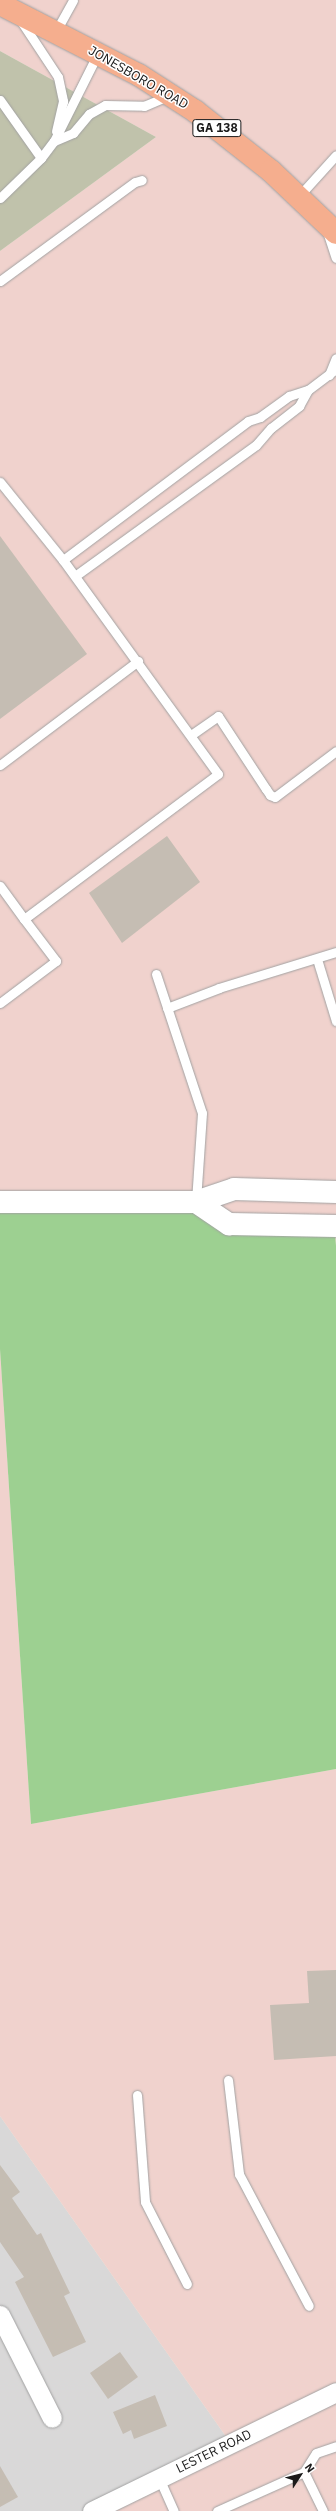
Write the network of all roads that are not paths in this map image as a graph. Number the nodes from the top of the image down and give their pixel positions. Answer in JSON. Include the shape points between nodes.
{"nodes":[{"id":1,"x":73,"y":0,"type":"edge"},
{"id":2,"x":7,"y":8,"type":"edge"},
{"id":3,"x":56,"y":32,"type":"junction"},
{"id":4,"x":98,"y":53,"type":"junction"},
{"id":5,"x":170,"y":94,"type":"junction"},
{"id":6,"x":0,"y":100,"type":"edge"},
{"id":7,"x":54,"y":141,"type":"junction"},
{"id":8,"x":336,"y":155,"type":"edge"},
{"id":9,"x":41,"y":158,"type":"junction"},
{"id":10,"x":142,"y":180,"type":"dead end"},
{"id":11,"x":299,"y":196,"type":"junction"},
{"id":12,"x":0,"y":198,"type":"edge"},
{"id":13,"x":329,"y":226,"type":"edge"},
{"id":14,"x":336,"y":258,"type":"edge"},
{"id":15,"x":0,"y":282,"type":"edge"},
{"id":16,"x":336,"y":358,"type":"edge"},
{"id":17,"x":334,"y":373,"type":"edge"},
{"id":18,"x":308,"y":390,"type":"junction"},
{"id":19,"x":0,"y":482,"type":"edge"},
{"id":20,"x":63,"y":560,"type":"junction"},
{"id":21,"x":75,"y":576,"type":"junction"},
{"id":22,"x":138,"y":661,"type":"junction"},
{"id":23,"x":191,"y":735,"type":"junction"},
{"id":24,"x":336,"y":751,"type":"edge"},
{"id":25,"x":0,"y":765,"type":"edge"},
{"id":26,"x":0,"y":886,"type":"edge"},
{"id":27,"x":24,"y":919,"type":"junction"},
{"id":28,"x":336,"y":952,"type":"edge"},
{"id":29,"x":317,"y":958,"type":"junction"},
{"id":30,"x":156,"y":974,"type":"dead end"},
{"id":31,"x":0,"y":1003,"type":"edge"},
{"id":32,"x":167,"y":1008,"type":"junction"},
{"id":33,"x":336,"y":1021,"type":"edge"},
{"id":34,"x":336,"y":1192,"type":"edge"},
{"id":35,"x":0,"y":1202,"type":"edge"},
{"id":36,"x":196,"y":1202,"type":"junction"},
{"id":37,"x":336,"y":1226,"type":"edge"},
{"id":38,"x":228,"y":2080,"type":"dead end"},
{"id":39,"x":137,"y":2095,"type":"dead end"},
{"id":40,"x":187,"y":2284,"type":"dead end"},
{"id":41,"x":309,"y":2306,"type":"dead end"},
{"id":42,"x":0,"y":2315,"type":"edge"},
{"id":43,"x":336,"y":2392,"type":"edge"},
{"id":44,"x":52,"y":2418,"type":"dead end"},
{"id":45,"x":336,"y":2446,"type":"edge"},
{"id":46,"x":304,"y":2472,"type":"junction"},
{"id":47,"x":160,"y":2478,"type":"junction"},
{"id":48,"x":92,"y":2511,"type":"edge"},
{"id":49,"x":174,"y":2511,"type":"edge"},
{"id":50,"x":217,"y":2511,"type":"edge"},
{"id":51,"x":323,"y":2511,"type":"edge"}],
"edges":[{"from":1,"to":3,"type":"lane"},
{"from":2,"to":3,"type":"highway","name":"JONESBORO ROAD","number":"GA 138"},
{"from":2,"to":7,"type":"lane","via":[[58,77],[63,101]]},
{"from":3,"to":4,"type":"highway","name":"JONESBORO ROAD","number":"GA 138"},
{"from":4,"to":5,"type":"highway","name":"JONESBORO ROAD","number":"GA 138"},
{"from":4,"to":7,"type":"lane"},
{"from":5,"to":7,"type":"lane","via":[[144,106],[105,105],[89,114],[73,133]]},
{"from":5,"to":11,"type":"highway","name":"JONESBORO ROAD","number":"GA 138","via":[[215,126]]},
{"from":6,"to":9,"type":"lane"},
{"from":7,"to":9,"type":"lane"},
{"from":8,"to":11,"type":"lane"},
{"from":9,"to":12,"type":"lane"},
{"from":10,"to":15,"type":"lane","via":[[135,182]]},
{"from":11,"to":13,"type":"highway","name":"JONESBORO ROAD","number":"GA 138"},
{"from":13,"to":14,"type":"lane"},
{"from":16,"to":17,"type":"lane"},
{"from":17,"to":18,"type":"lane"},
{"from":18,"to":20,"type":"lane","via":[[289,396],[260,417],[248,421]]},
{"from":18,"to":21,"type":"lane","via":[[299,406],[271,428],[256,445]]},
{"from":19,"to":20,"type":"lane"},
{"from":20,"to":21,"type":"lane"},
{"from":21,"to":22,"type":"lane"},
{"from":22,"to":23,"type":"lane"},
{"from":22,"to":25,"type":"lane"},
{"from":23,"to":24,"type":"lane","via":[[218,716],[270,795],[275,797]]},
{"from":23,"to":27,"type":"lane","via":[[218,774]]},
{"from":26,"to":27,"type":"lane"},
{"from":27,"to":31,"type":"lane","via":[[56,962]]},
{"from":28,"to":29,"type":"lane"},
{"from":29,"to":32,"type":"lane","via":[[219,988]]},
{"from":29,"to":33,"type":"lane"},
{"from":30,"to":32,"type":"lane"},
{"from":32,"to":36,"type":"lane","via":[[202,1113]]},
{"from":34,"to":36,"type":"street","via":[[234,1189]]},
{"from":35,"to":36,"type":"street"},
{"from":36,"to":37,"type":"street","via":[[229,1224]]},
{"from":38,"to":41,"type":"lane","via":[[239,2174]]},
{"from":39,"to":40,"type":"lane","via":[[145,2202]]},
{"from":42,"to":44,"type":"street"},
{"from":43,"to":47,"type":"street","name":"LESTER ROAD"},
{"from":45,"to":46,"type":"lane","via":[[316,2453]]},
{"from":46,"to":50,"type":"lane"},
{"from":46,"to":51,"type":"lane"},
{"from":47,"to":48,"type":"street","name":"LESTER ROAD"},
{"from":47,"to":49,"type":"lane"}]}
